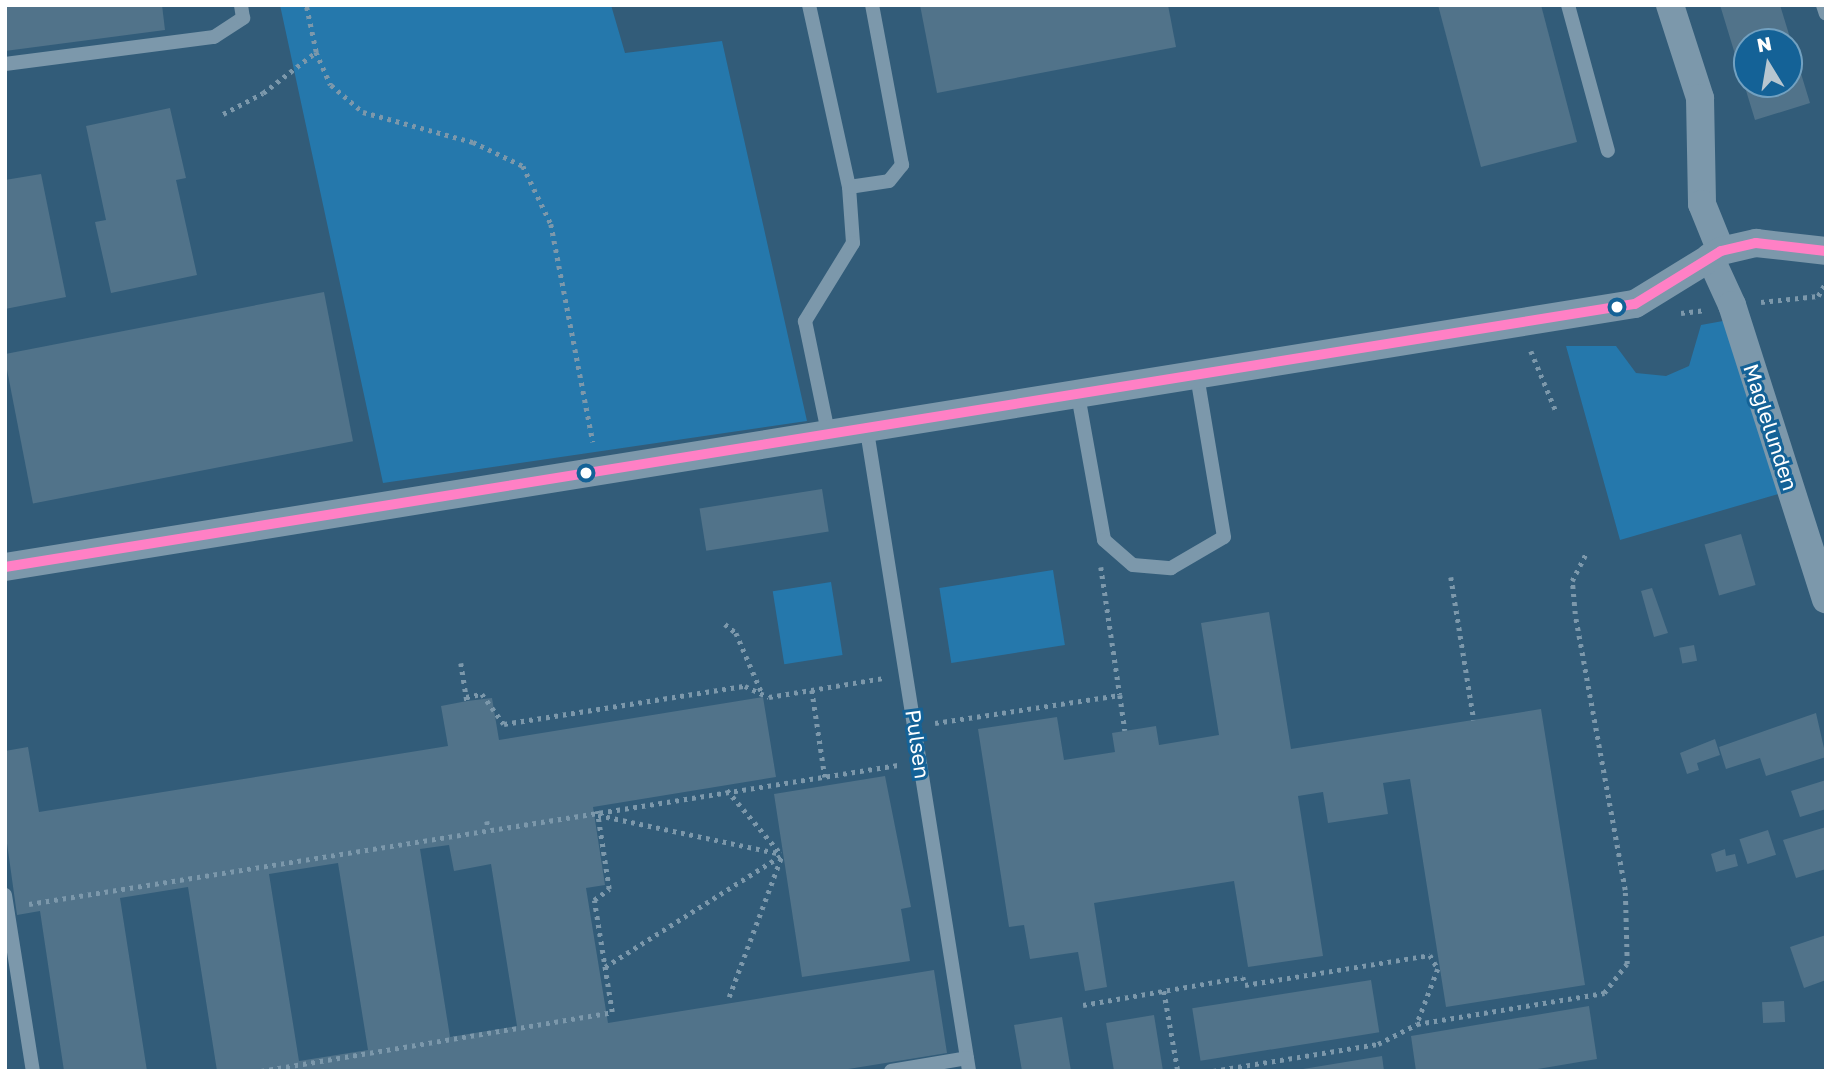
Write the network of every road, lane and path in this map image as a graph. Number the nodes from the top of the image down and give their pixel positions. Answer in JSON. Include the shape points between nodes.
{"nodes":[{"id":1,"x":241,"y":5,"type":"edge"},
{"id":2,"x":306,"y":5,"type":"edge"},
{"id":3,"x":809,"y":5,"type":"edge"},
{"id":4,"x":872,"y":5,"type":"edge"},
{"id":5,"x":1567,"y":5,"type":"edge"},
{"id":6,"x":1670,"y":5,"type":"edge"},
{"id":7,"x":1823,"y":5,"type":"edge"},
{"id":8,"x":1826,"y":14,"type":"edge"},
{"id":9,"x":316,"y":52,"type":"junction"},
{"id":10,"x":5,"y":64,"type":"edge"},
{"id":11,"x":223,"y":114,"type":"dead end"},
{"id":12,"x":1608,"y":151,"type":"dead end"},
{"id":13,"x":849,"y":187,"type":"junction"},
{"id":14,"x":1826,"y":251,"type":"edge"},
{"id":15,"x":1716,"y":254,"type":"junction"},
{"id":16,"x":1826,"y":282,"type":"edge"},
{"id":17,"x":1732,"y":305,"type":"junction"},
{"id":18,"x":1668,"y":316,"type":"dead end"},
{"id":19,"x":1518,"y":322,"type":"junction"},
{"id":20,"x":1197,"y":375,"type":"junction"},
{"id":21,"x":1078,"y":395,"type":"junction"},
{"id":22,"x":1556,"y":411,"type":"dead end"},
{"id":23,"x":867,"y":431,"type":"junction"},
{"id":24,"x":829,"y":437,"type":"junction"},
{"id":25,"x":599,"y":475,"type":"junction"},
{"id":26,"x":1113,"y":550,"type":"junction"},
{"id":27,"x":1586,"y":554,"type":"dead end"},
{"id":28,"x":5,"y":567,"type":"edge"},
{"id":29,"x":1451,"y":576,"type":"dead end"},
{"id":30,"x":1826,"y":599,"type":"edge"},
{"id":31,"x":726,"y":624,"type":"dead end"},
{"id":32,"x":461,"y":663,"type":"dead end"},
{"id":33,"x":907,"y":674,"type":"junction"},
{"id":34,"x":811,"y":690,"type":"junction"},
{"id":35,"x":762,"y":693,"type":"junction"},
{"id":36,"x":1120,"y":695,"type":"junction"},
{"id":37,"x":1474,"y":720,"type":"dead end"},
{"id":38,"x":916,"y":725,"type":"junction"},
{"id":39,"x":1125,"y":731,"type":"dead end"},
{"id":40,"x":920,"y":762,"type":"junction"},
{"id":41,"x":825,"y":777,"type":"junction"},
{"id":42,"x":727,"y":790,"type":"junction"},
{"id":43,"x":598,"y":813,"type":"junction"},
{"id":44,"x":487,"y":821,"type":"dead end"},
{"id":45,"x":488,"y":828,"type":"junction"},
{"id":46,"x":782,"y":855,"type":"junction"},
{"id":47,"x":6,"y":901,"type":"edge"},
{"id":48,"x":604,"y":967,"type":"junction"},
{"id":49,"x":1164,"y":991,"type":"junction"},
{"id":50,"x":729,"y":997,"type":"dead end"},
{"id":51,"x":1083,"y":1005,"type":"dead end"},
{"id":52,"x":1417,"y":1024,"type":"junction"},
{"id":53,"x":968,"y":1065,"type":"edge"},
{"id":54,"x":33,"y":1071,"type":"edge"},
{"id":55,"x":261,"y":1071,"type":"edge"},
{"id":56,"x":891,"y":1071,"type":"edge"},
{"id":57,"x":1178,"y":1071,"type":"edge"},
{"id":58,"x":1213,"y":1071,"type":"edge"}],
"edges":[{"from":1,"to":10,"type":"lane","via":[[243,18],[214,37]]},
{"from":2,"to":9,"type":"path"},
{"from":3,"to":13,"type":"lane"},
{"from":4,"to":13,"type":"lane","via":[[902,164],[889,181]]},
{"from":5,"to":12,"type":"lane"},
{"from":6,"to":15,"type":"street","name":"Maglelunden","via":[[1700,98],[1702,204]]},
{"from":7,"to":8,"type":"lane"},
{"from":9,"to":11,"type":"path","via":[[263,93]]},
{"from":9,"to":25,"type":"path","via":[[331,85],[363,112],[473,142],[523,166],[551,224]]},
{"from":13,"to":24,"type":"lane","via":[[853,243],[805,321]]},
{"from":14,"to":15,"type":"street","via":[[1756,243]]},
{"from":15,"to":17,"type":"street","name":"Maglelunden"},
{"from":15,"to":19,"type":"street","via":[[1635,304]]},
{"from":16,"to":17,"type":"path","via":[[1818,296]]},
{"from":17,"to":18,"type":"path"},
{"from":17,"to":30,"type":"street","name":"Maglelunden"},
{"from":19,"to":20,"type":"street"},
{"from":19,"to":22,"type":"path"},
{"from":20,"to":21,"type":"street"},
{"from":20,"to":26,"type":"lane","via":[[1224,537],[1171,568],[1133,565]]},
{"from":21,"to":23,"type":"street"},
{"from":21,"to":26,"type":"lane","via":[[1097,522]]},
{"from":23,"to":24,"type":"street"},
{"from":23,"to":33,"type":"lane","name":"Pulsen"},
{"from":24,"to":25,"type":"street"},
{"from":25,"to":28,"type":"street"},
{"from":26,"to":36,"type":"path","via":[[1100,563]]},
{"from":27,"to":52,"type":"path","via":[[1572,581],[1575,614],[1625,890],[1626,964],[1604,993]]},
{"from":29,"to":37,"type":"path"},
{"from":31,"to":35,"type":"path","via":[[736,633]]},
{"from":32,"to":35,"type":"path","via":[[467,699],[482,694],[503,724],[746,686]]},
{"from":33,"to":34,"type":"path"},
{"from":33,"to":38,"type":"lane","name":"Pulsen"},
{"from":34,"to":35,"type":"path"},
{"from":34,"to":41,"type":"path"},
{"from":36,"to":38,"type":"path"},
{"from":36,"to":39,"type":"path"},
{"from":38,"to":40,"type":"lane","name":"Pulsen"},
{"from":40,"to":41,"type":"path"},
{"from":40,"to":53,"type":"lane","name":"Pulsen"},
{"from":41,"to":42,"type":"path"},
{"from":42,"to":43,"type":"path"},
{"from":42,"to":46,"type":"path"},
{"from":43,"to":45,"type":"path"},
{"from":43,"to":46,"type":"path"},
{"from":43,"to":48,"type":"path","via":[[609,889],[594,900]]},
{"from":44,"to":45,"type":"path"},
{"from":45,"to":47,"type":"path"},
{"from":46,"to":48,"type":"path"},
{"from":46,"to":50,"type":"path"},
{"from":47,"to":54,"type":"lane"},
{"from":48,"to":55,"type":"path","via":[[612,1012]]},
{"from":49,"to":51,"type":"path"},
{"from":49,"to":52,"type":"path","via":[[1243,977],[1245,985],[1430,955],[1438,969]]},
{"from":49,"to":57,"type":"path"},
{"from":52,"to":58,"type":"path","via":[[1378,1044]]},
{"from":53,"to":56,"type":"lane","name":"Pulsen"}]}
